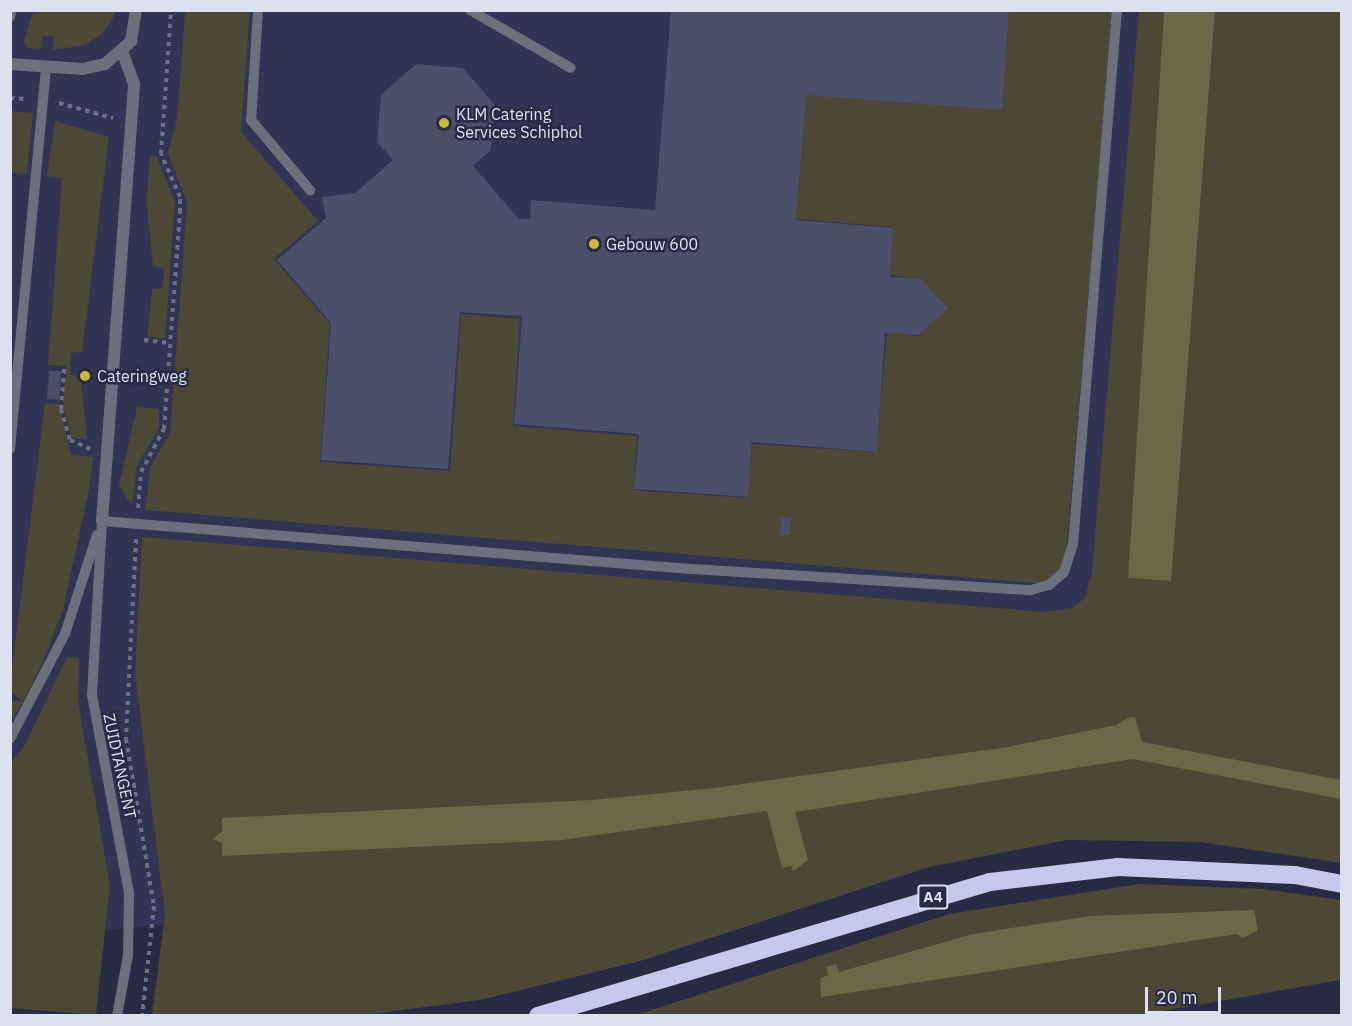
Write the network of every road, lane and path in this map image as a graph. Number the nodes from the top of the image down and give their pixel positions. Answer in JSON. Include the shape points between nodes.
{"nodes":[{"id":1,"x":136,"y":10,"type":"edge"},
{"id":2,"x":171,"y":10,"type":"edge"},
{"id":3,"x":258,"y":10,"type":"edge"},
{"id":4,"x":470,"y":10,"type":"edge"},
{"id":5,"x":1118,"y":10,"type":"edge"},
{"id":6,"x":11,"y":13,"type":"edge"},
{"id":7,"x":10,"y":17,"type":"edge"},
{"id":8,"x":123,"y":52,"type":"junction"},
{"id":9,"x":10,"y":64,"type":"edge"},
{"id":10,"x":46,"y":66,"type":"junction"},
{"id":11,"x":571,"y":68,"type":"dead end"},
{"id":12,"x":10,"y":98,"type":"edge"},
{"id":13,"x":44,"y":101,"type":"junction"},
{"id":14,"x":119,"y":119,"type":"dead end"},
{"id":15,"x":155,"y":123,"type":"dead end"},
{"id":16,"x":163,"y":124,"type":"junction"},
{"id":17,"x":310,"y":190,"type":"dead end"},
{"id":18,"x":144,"y":340,"type":"dead end"},
{"id":19,"x":170,"y":343,"type":"junction"},
{"id":20,"x":64,"y":369,"type":"dead end"},
{"id":21,"x":10,"y":449,"type":"edge"},
{"id":22,"x":95,"y":449,"type":"dead end"},
{"id":23,"x":102,"y":521,"type":"junction"},
{"id":24,"x":137,"y":524,"type":"junction"},
{"id":25,"x":10,"y":739,"type":"edge"},
{"id":26,"x":1341,"y":884,"type":"edge"},
{"id":27,"x":117,"y":1016,"type":"edge"},
{"id":28,"x":142,"y":1016,"type":"edge"},
{"id":29,"x":538,"y":1016,"type":"edge"}],
"edges":[{"from":1,"to":8,"type":"street","via":[[134,33]]},
{"from":2,"to":16,"type":"path"},
{"from":3,"to":17,"type":"lane","via":[[251,120]]},
{"from":4,"to":11,"type":"lane"},
{"from":5,"to":24,"type":"lane","via":[[1073,544],[1064,572],[1049,585],[1031,590],[676,568]]},
{"from":6,"to":7,"type":"lane"},
{"from":8,"to":10,"type":"street","via":[[98,67]]},
{"from":8,"to":23,"type":"street","via":[[134,84]]},
{"from":9,"to":10,"type":"street"},
{"from":10,"to":13,"type":"lane"},
{"from":12,"to":13,"type":"path"},
{"from":13,"to":14,"type":"path"},
{"from":13,"to":21,"type":"lane"},
{"from":15,"to":16,"type":"path"},
{"from":16,"to":19,"type":"path","via":[[163,160],[181,203]]},
{"from":18,"to":19,"type":"path"},
{"from":19,"to":24,"type":"path","via":[[164,429],[141,472]]},
{"from":20,"to":22,"type":"path","via":[[61,409],[70,440]]},
{"from":23,"to":24,"type":"lane"},
{"from":23,"to":25,"type":"lane","via":[[65,634]]},
{"from":23,"to":27,"type":"lane","name":"ZUIDTANGENT","via":[[92,695],[129,893]]},
{"from":24,"to":28,"type":"path","via":[[126,739],[154,906]]},
{"from":26,"to":29,"type":"highway","number":"A4","via":[[1295,875],[1118,867],[990,882]]}]}
